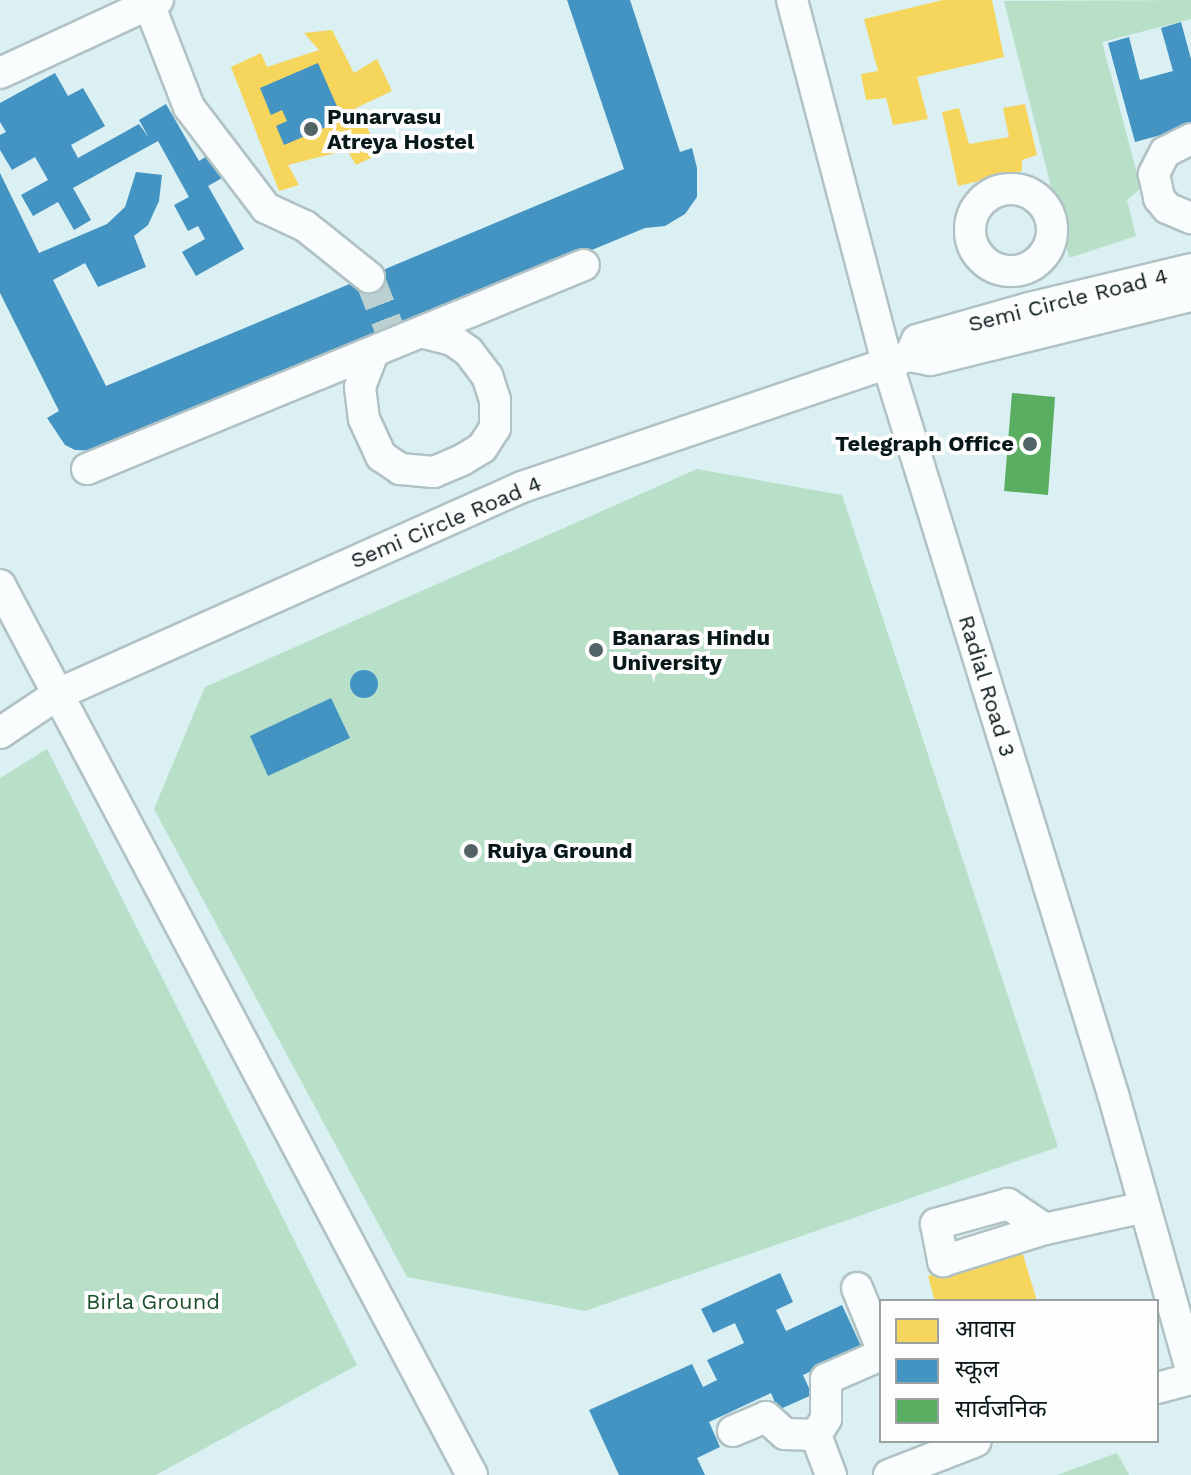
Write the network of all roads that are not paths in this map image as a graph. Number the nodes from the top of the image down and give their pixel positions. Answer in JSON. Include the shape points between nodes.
{"nodes":[{"id":1,"x":792,"y":0,"type":"edge"},
{"id":2,"x":153,"y":2,"type":"edge"},
{"id":3,"x":0,"y":73,"type":"edge"},
{"id":4,"x":1191,"y":139,"type":"edge"},
{"id":5,"x":1191,"y":218,"type":"edge"},
{"id":6,"x":584,"y":265,"type":"dead end"},
{"id":7,"x":1191,"y":269,"type":"edge"},
{"id":8,"x":1022,"y":270,"type":"dead end"},
{"id":9,"x":369,"y":277,"type":"tunnel mouth"},
{"id":10,"x":1191,"y":296,"type":"edge"},
{"id":11,"x":1032,"y":320,"type":"junction"},
{"id":12,"x":395,"y":340,"type":"junction"},
{"id":13,"x":899,"y":360,"type":"junction"},
{"id":14,"x":451,"y":465,"type":"junction"},
{"id":15,"x":87,"y":469,"type":"dead end"},
{"id":16,"x":471,"y":510,"type":"junction"},
{"id":17,"x":0,"y":585,"type":"edge"},
{"id":18,"x":58,"y":694,"type":"junction"},
{"id":19,"x":0,"y":733,"type":"edge"},
{"id":20,"x":1145,"y":1207,"type":"junction"},
{"id":21,"x":1045,"y":1229,"type":"dead end"},
{"id":22,"x":857,"y":1288,"type":"dead end"},
{"id":23,"x":879,"y":1342,"type":"edge"},
{"id":24,"x":879,"y":1356,"type":"edge"},
{"id":25,"x":1191,"y":1370,"type":"edge"},
{"id":26,"x":1191,"y":1379,"type":"edge"},
{"id":27,"x":1159,"y":1387,"type":"edge"},
{"id":28,"x":733,"y":1431,"type":"dead end"},
{"id":29,"x":816,"y":1435,"type":"junction"},
{"id":30,"x":971,"y":1443,"type":"edge"},
{"id":31,"x":472,"y":1475,"type":"edge"},
{"id":32,"x":831,"y":1475,"type":"edge"},
{"id":33,"x":889,"y":1475,"type":"edge"}],
"edges":[{"from":1,"to":13,"type":"lane","name":"Radial Road 3"},
{"from":2,"to":3,"type":"lane"},
{"from":2,"to":9,"type":"lane","via":[[189,107],[266,208],[305,226]]},
{"from":4,"to":5,"type":"lane","via":[[1165,152],[1154,174],[1167,208]]},
{"from":6,"to":12,"type":"lane"},
{"from":7,"to":11,"type":"lane","name":"Semi Circle Road 4"},
{"from":8,"to":11,"type":"lane"},
{"from":10,"to":11,"type":"lane","name":"Semi Circle Road 4"},
{"from":11,"to":13,"type":"lane","name":"Semi Circle Road 4","via":[[917,340]]},
{"from":12,"to":14,"type":"lane","via":[[360,387],[364,419],[381,456],[400,469],[434,472]]},
{"from":12,"to":14,"type":"lane","via":[[452,340],[487,376],[495,400],[495,428],[482,448]]},
{"from":12,"to":15,"type":"lane"},
{"from":13,"to":16,"type":"lane","name":"Semi Circle Road 4","via":[[522,487]]},
{"from":13,"to":20,"type":"lane","name":"Radial Road 3"},
{"from":14,"to":16,"type":"lane"},
{"from":16,"to":18,"type":"lane","name":"Semi Circle Road 4"},
{"from":17,"to":18,"type":"lane"},
{"from":18,"to":19,"type":"lane","name":"Semi Circle Road 4"},
{"from":18,"to":31,"type":"lane"},
{"from":20,"to":21,"type":"lane"},
{"from":20,"to":25,"type":"lane","name":"Radial Road 3"},
{"from":22,"to":23,"type":"lane"},
{"from":24,"to":29,"type":"lane","via":[[826,1379],[826,1419]]},
{"from":26,"to":27,"type":"lane"},
{"from":28,"to":29,"type":"lane","via":[[766,1417],[785,1434]]},
{"from":29,"to":32,"type":"lane"},
{"from":30,"to":33,"type":"lane"}]}
